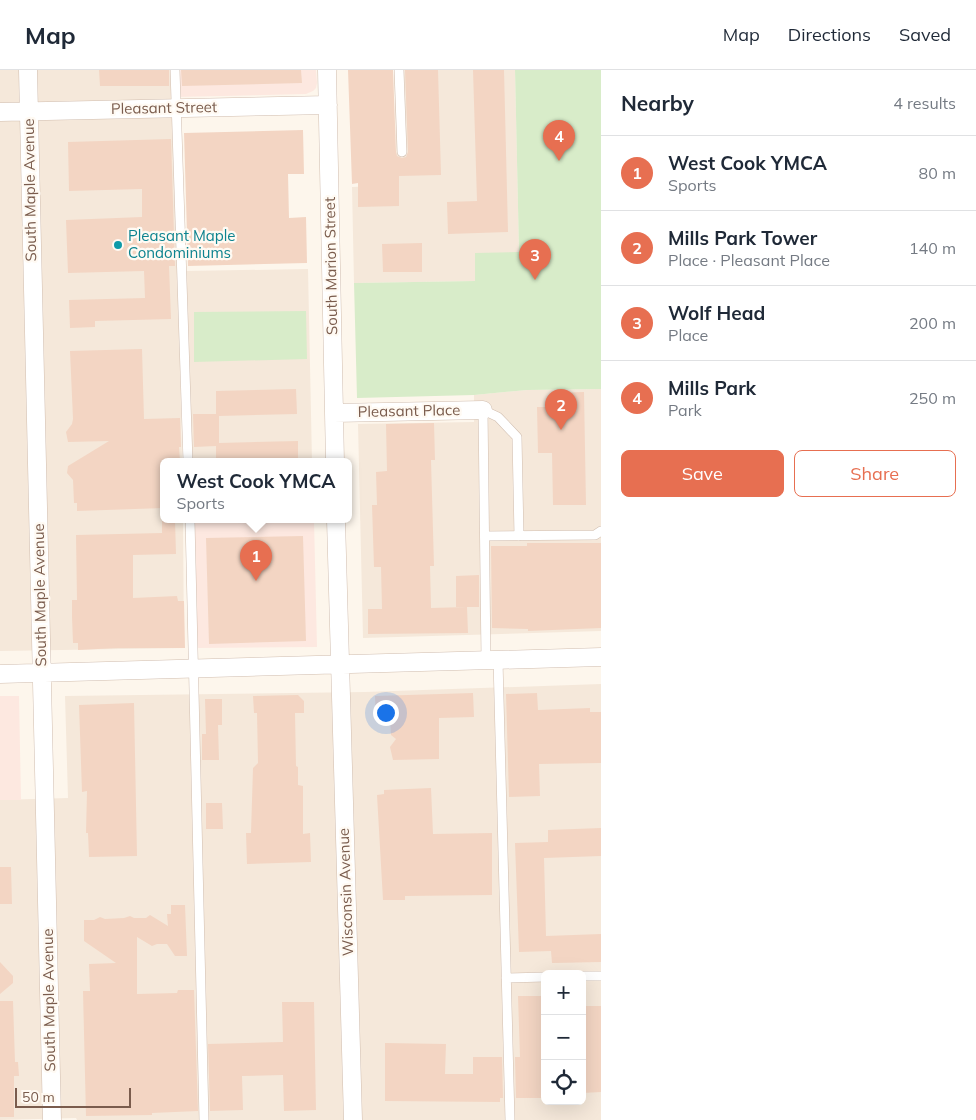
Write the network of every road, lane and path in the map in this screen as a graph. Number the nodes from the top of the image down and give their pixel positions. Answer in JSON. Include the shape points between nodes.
{"nodes":[{"id":1,"x":28,"y":70,"type":"edge"},
{"id":2,"x":175,"y":70,"type":"edge"},
{"id":3,"x":327,"y":70,"type":"edge"},
{"id":4,"x":399,"y":70,"type":"edge"},
{"id":5,"x":328,"y":104,"type":"junction"},
{"id":6,"x":176,"y":108,"type":"junction"},
{"id":7,"x":0,"y":112,"type":"edge"},
{"id":8,"x":29,"y":112,"type":"junction"},
{"id":9,"x":402,"y":152,"type":"dead end"},
{"id":10,"x":483,"y":410,"type":"junction"},
{"id":11,"x":334,"y":413,"type":"junction"},
{"id":12,"x":188,"y":458,"type":"edge"},
{"id":13,"x":335,"y":458,"type":"edge"},
{"id":14,"x":190,"y":523,"type":"edge"},
{"id":15,"x":336,"y":523,"type":"edge"},
{"id":16,"x":601,"y":531,"type":"edge"},
{"id":17,"x":485,"y":536,"type":"junction"},
{"id":18,"x":519,"y":536,"type":"junction"},
{"id":19,"x":601,"y":657,"type":"edge"},
{"id":20,"x":492,"y":660,"type":"junction"},
{"id":21,"x":339,"y":664,"type":"junction"},
{"id":22,"x":193,"y":669,"type":"junction"},
{"id":23,"x":42,"y":673,"type":"junction"},
{"id":24,"x":0,"y":674,"type":"edge"},
{"id":25,"x":586,"y":976,"type":"edge"},
{"id":26,"x":601,"y":976,"type":"edge"},
{"id":27,"x":541,"y":977,"type":"edge"},
{"id":28,"x":506,"y":978,"type":"junction"},
{"id":29,"x":52,"y":1120,"type":"edge"},
{"id":30,"x":204,"y":1120,"type":"edge"},
{"id":31,"x":353,"y":1120,"type":"edge"},
{"id":32,"x":510,"y":1120,"type":"edge"}],
"edges":[{"from":1,"to":8,"type":"street","name":"South Maple Avenue"},
{"from":2,"to":6,"type":"lane"},
{"from":3,"to":5,"type":"street","name":"South Marion Street"},
{"from":4,"to":9,"type":"lane"},
{"from":5,"to":6,"type":"street","name":"Pleasant Street"},
{"from":5,"to":11,"type":"street","name":"South Marion Street"},
{"from":6,"to":8,"type":"street","name":"Pleasant Street"},
{"from":6,"to":12,"type":"lane"},
{"from":7,"to":8,"type":"street","name":"Pleasant Street"},
{"from":8,"to":23,"type":"street","name":"South Maple Avenue"},
{"from":10,"to":11,"type":"street","name":"Pleasant Place"},
{"from":10,"to":17,"type":"lane"},
{"from":10,"to":18,"type":"lane","via":[[498,417],[517,437]]},
{"from":11,"to":13,"type":"street","name":"South Marion Street"},
{"from":14,"to":22,"type":"lane"},
{"from":15,"to":21,"type":"street"},
{"from":16,"to":18,"type":"lane","via":[[595,535]]},
{"from":17,"to":18,"type":"lane"},
{"from":17,"to":20,"type":"lane"},
{"from":19,"to":20,"type":"street"},
{"from":20,"to":21,"type":"street"},
{"from":20,"to":28,"type":"lane"},
{"from":21,"to":22,"type":"street"},
{"from":21,"to":31,"type":"street","name":"Wisconsin Avenue"},
{"from":22,"to":23,"type":"street"},
{"from":22,"to":30,"type":"lane"},
{"from":23,"to":24,"type":"street"},
{"from":23,"to":29,"type":"street","name":"South Maple Avenue"},
{"from":25,"to":26,"type":"lane"},
{"from":27,"to":28,"type":"lane"},
{"from":28,"to":32,"type":"lane"}]}
